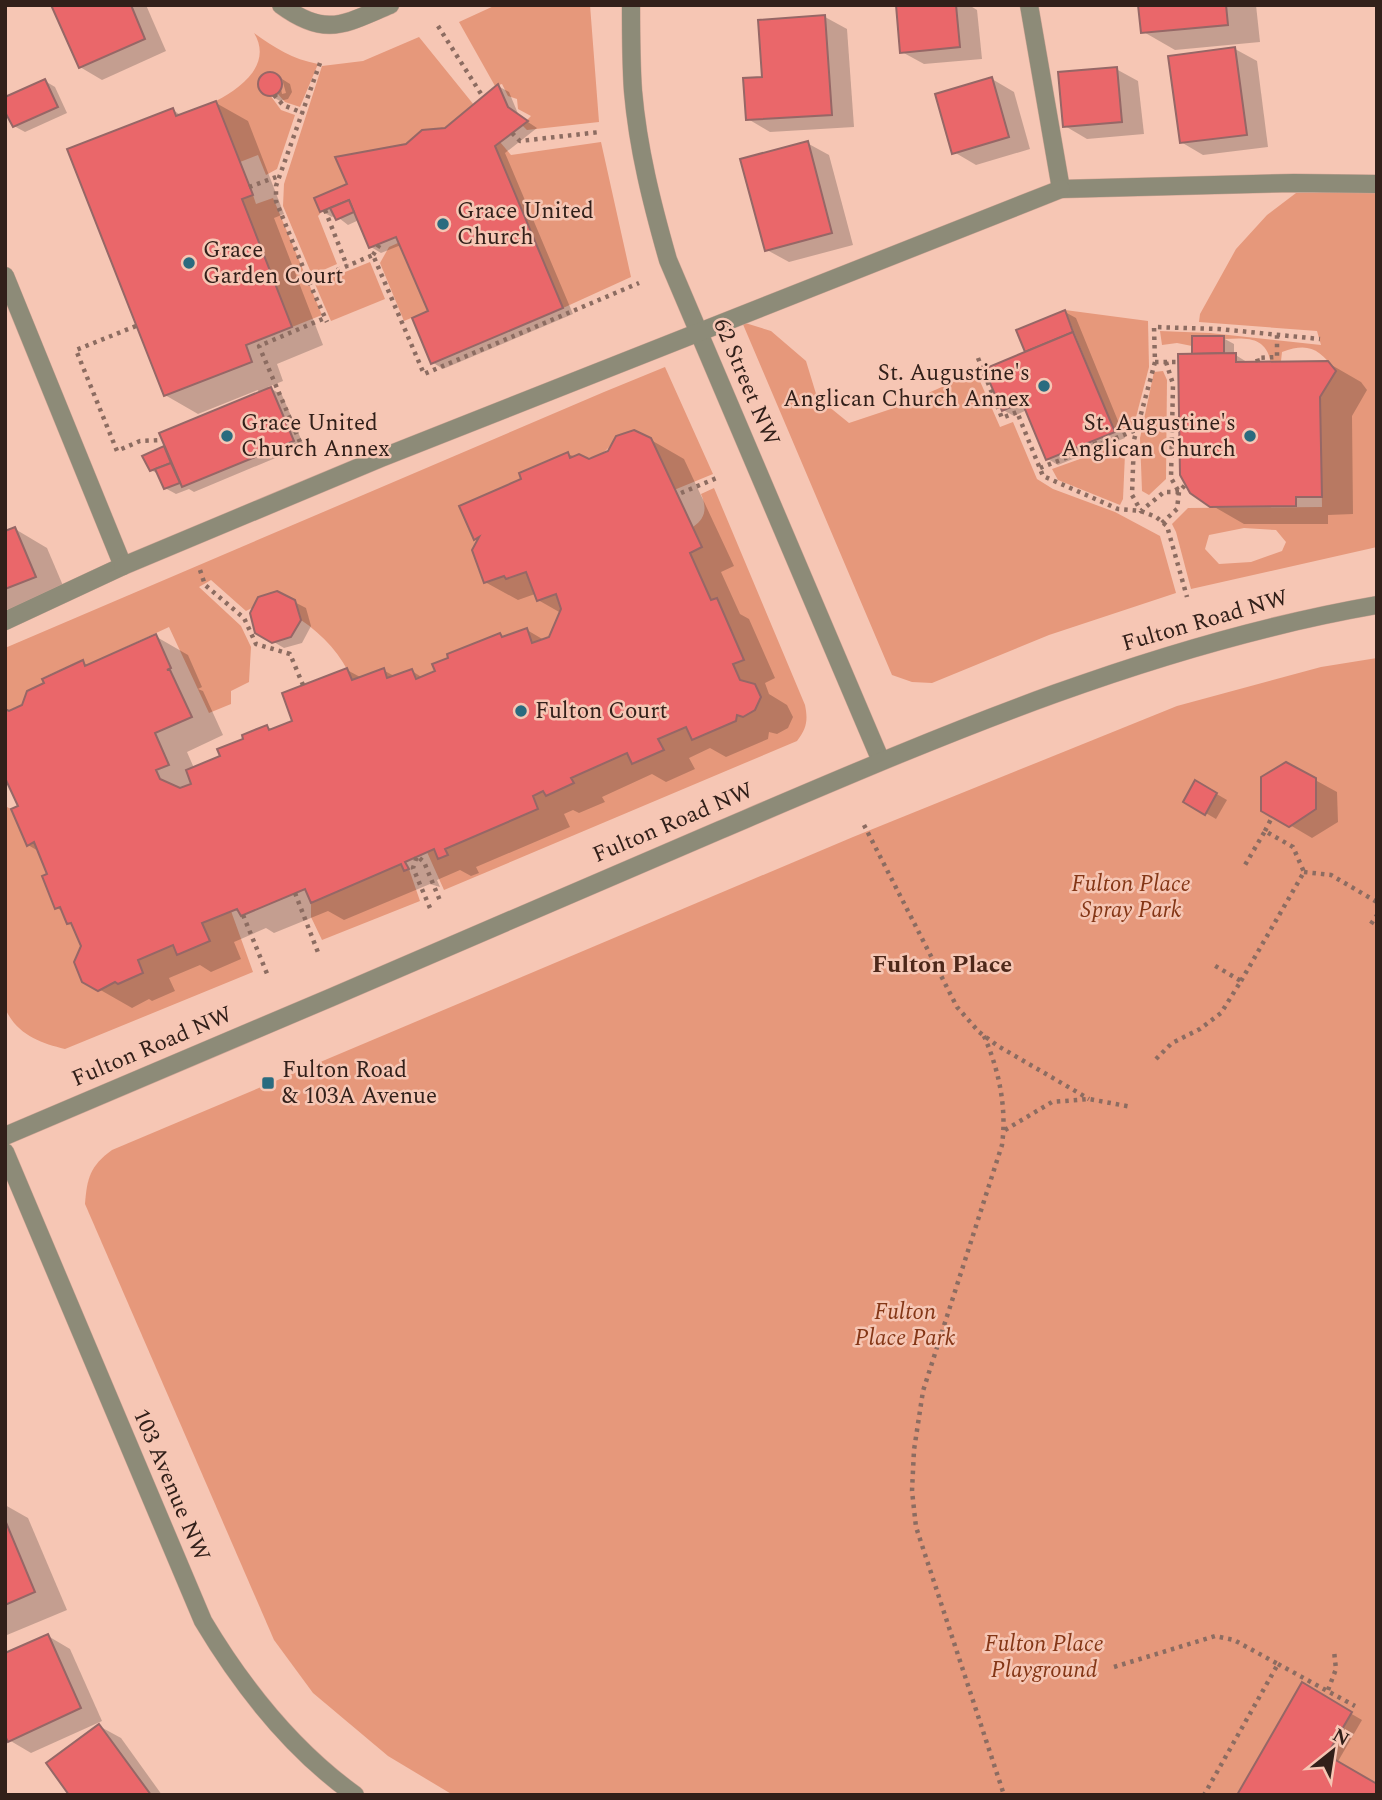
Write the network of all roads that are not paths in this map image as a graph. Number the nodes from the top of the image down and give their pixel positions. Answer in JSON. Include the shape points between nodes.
{"nodes":[{"id":1,"x":281,"y":5,"type":"edge"},
{"id":2,"x":390,"y":5,"type":"edge"},
{"id":3,"x":631,"y":5,"type":"edge"},
{"id":4,"x":1029,"y":5,"type":"edge"},
{"id":5,"x":1377,"y":184,"type":"edge"},
{"id":6,"x":1061,"y":190,"type":"junction"},
{"id":7,"x":5,"y":276,"type":"edge"},
{"id":8,"x":698,"y":332,"type":"junction"},
{"id":9,"x":123,"y":566,"type":"junction"},
{"id":10,"x":1377,"y":605,"type":"edge"},
{"id":11,"x":5,"y":621,"type":"edge"},
{"id":12,"x":881,"y":761,"type":"junction"},
{"id":13,"x":5,"y":1136,"type":"edge"},
{"id":14,"x":5,"y":1152,"type":"edge"},
{"id":15,"x":355,"y":1795,"type":"edge"}],
"edges":[{"from":1,"to":2,"type":"street","via":[[317,25],[336,26]]},
{"from":3,"to":8,"type":"street","name":"62 Street NW","via":[[633,91],[653,209]]},
{"from":4,"to":6,"type":"street"},
{"from":5,"to":6,"type":"street"},
{"from":6,"to":8,"type":"street"},
{"from":7,"to":9,"type":"street"},
{"from":8,"to":9,"type":"street"},
{"from":8,"to":12,"type":"street","name":"62 Street NW"},
{"from":9,"to":11,"type":"street"},
{"from":10,"to":12,"type":"street","name":"Fulton Road NW","via":[[1223,638],[1130,666]]},
{"from":12,"to":13,"type":"street","name":"Fulton Road NW"},
{"from":14,"to":15,"type":"street","name":"103 Avenue NW","via":[[204,1621],[228,1663],[282,1730]]}]}
